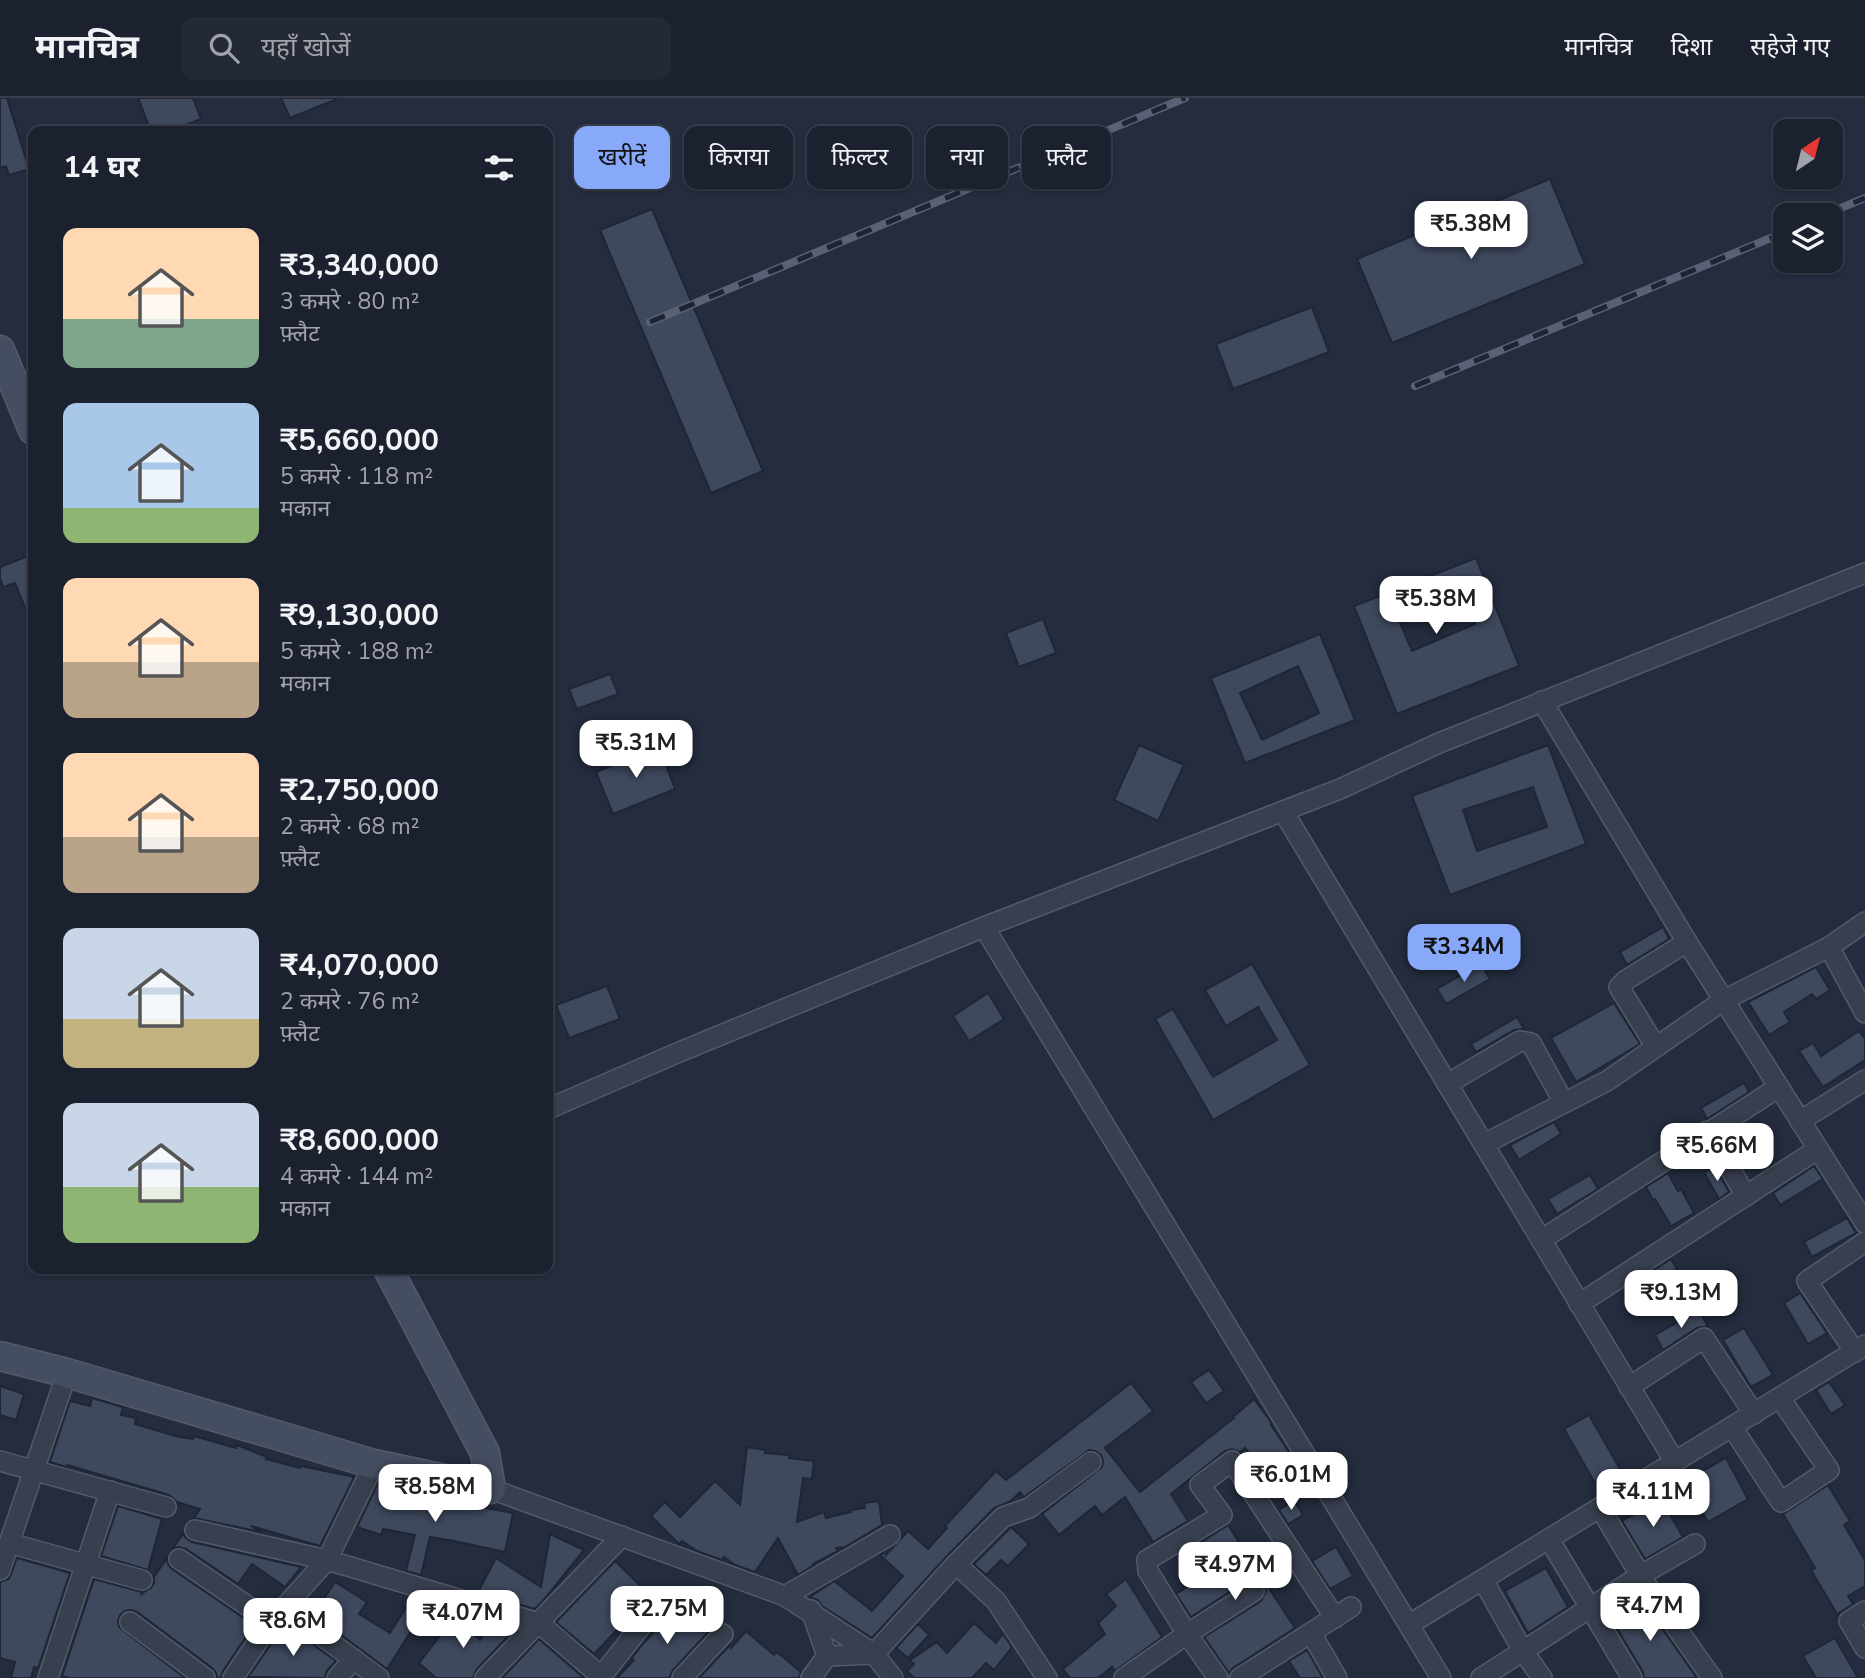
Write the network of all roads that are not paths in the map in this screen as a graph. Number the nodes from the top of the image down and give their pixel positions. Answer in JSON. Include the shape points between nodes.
{"nodes":[{"id":1,"x":0,"y":350,"type":"edge"},
{"id":2,"x":28,"y":418,"type":"edge"},
{"id":3,"x":1865,"y":573,"type":"edge"},
{"id":4,"x":1542,"y":701,"type":"junction"},
{"id":5,"x":1283,"y":811,"type":"junction"},
{"id":6,"x":1865,"y":922,"type":"edge"},
{"id":7,"x":984,"y":927,"type":"junction"},
{"id":8,"x":1687,"y":942,"type":"junction"},
{"id":9,"x":1829,"y":947,"type":"junction"},
{"id":10,"x":1724,"y":1000,"type":"junction"},
{"id":11,"x":1865,"y":1013,"type":"edge"},
{"id":12,"x":1656,"y":1047,"type":"junction"},
{"id":13,"x":1865,"y":1080,"type":"edge"},
{"id":14,"x":1447,"y":1084,"type":"junction"},
{"id":15,"x":1779,"y":1087,"type":"junction"},
{"id":16,"x":1564,"y":1103,"type":"junction"},
{"id":17,"x":553,"y":1107,"type":"edge"},
{"id":18,"x":1800,"y":1121,"type":"junction"},
{"id":19,"x":1708,"y":1131,"type":"junction"},
{"id":20,"x":1484,"y":1144,"type":"junction"},
{"id":21,"x":1818,"y":1149,"type":"junction"},
{"id":22,"x":1746,"y":1196,"type":"junction"},
{"id":23,"x":1864,"y":1219,"type":"edge"},
{"id":24,"x":1541,"y":1240,"type":"junction"},
{"id":25,"x":1865,"y":1242,"type":"edge"},
{"id":26,"x":391,"y":1274,"type":"edge"},
{"id":27,"x":1579,"y":1304,"type":"junction"},
{"id":28,"x":1860,"y":1349,"type":"edge"},
{"id":29,"x":0,"y":1356,"type":"edge"},
{"id":30,"x":67,"y":1373,"type":"junction"},
{"id":31,"x":1629,"y":1387,"type":"junction"},
{"id":32,"x":1780,"y":1398,"type":"junction"},
{"id":33,"x":1754,"y":1414,"type":"junction"},
{"id":34,"x":1732,"y":1427,"type":"junction"},
{"id":35,"x":0,"y":1461,"type":"edge"},
{"id":36,"x":1091,"y":1462,"type":"dead end"},
{"id":37,"x":1675,"y":1462,"type":"junction"},
{"id":38,"x":374,"y":1464,"type":"junction"},
{"id":39,"x":34,"y":1471,"type":"junction"},
{"id":40,"x":491,"y":1489,"type":"junction"},
{"id":41,"x":110,"y":1492,"type":"junction"},
{"id":42,"x":166,"y":1507,"type":"dead end"},
{"id":43,"x":1600,"y":1508,"type":"junction"},
{"id":44,"x":195,"y":1530,"type":"dead end"},
{"id":45,"x":890,"y":1535,"type":"dead end"},
{"id":46,"x":622,"y":1536,"type":"junction"},
{"id":47,"x":1549,"y":1539,"type":"junction"},
{"id":48,"x":9,"y":1544,"type":"junction"},
{"id":49,"x":1695,"y":1544,"type":"dead end"},
{"id":50,"x":179,"y":1559,"type":"dead end"},
{"id":51,"x":327,"y":1560,"type":"junction"},
{"id":52,"x":86,"y":1564,"type":"junction"},
{"id":53,"x":956,"y":1564,"type":"junction"},
{"id":54,"x":0,"y":1570,"type":"edge"},
{"id":55,"x":1641,"y":1576,"type":"junction"},
{"id":56,"x":142,"y":1580,"type":"dead end"},
{"id":57,"x":1483,"y":1580,"type":"junction"},
{"id":58,"x":804,"y":1585,"type":"junction"},
{"id":59,"x":1254,"y":1591,"type":"dead end"},
{"id":60,"x":785,"y":1596,"type":"junction"},
{"id":61,"x":664,"y":1597,"type":"dead end"},
{"id":62,"x":284,"y":1608,"type":"junction"},
{"id":63,"x":1590,"y":1608,"type":"junction"},
{"id":64,"x":1865,"y":1611,"type":"edge"},
{"id":65,"x":812,"y":1614,"type":"junction"},
{"id":66,"x":130,"y":1622,"type":"dead end"},
{"id":67,"x":271,"y":1622,"type":"junction"},
{"id":68,"x":539,"y":1623,"type":"junction"},
{"id":69,"x":1409,"y":1625,"type":"junction"},
{"id":70,"x":1311,"y":1633,"type":"junction"},
{"id":71,"x":723,"y":1634,"type":"dead end"},
{"id":72,"x":1187,"y":1634,"type":"junction"},
{"id":73,"x":1865,"y":1648,"type":"edge"},
{"id":74,"x":1523,"y":1651,"type":"junction"},
{"id":75,"x":874,"y":1654,"type":"junction"},
{"id":76,"x":827,"y":1656,"type":"junction"},
{"id":77,"x":354,"y":1659,"type":"junction"},
{"id":78,"x":602,"y":1677,"type":"edge"},
{"id":79,"x":686,"y":1677,"type":"edge"},
{"id":80,"x":48,"y":1678,"type":"edge"},
{"id":81,"x":205,"y":1678,"type":"edge"},
{"id":82,"x":233,"y":1678,"type":"edge"},
{"id":83,"x":337,"y":1678,"type":"edge"},
{"id":84,"x":379,"y":1678,"type":"edge"},
{"id":85,"x":485,"y":1678,"type":"edge"},
{"id":86,"x":811,"y":1678,"type":"edge"},
{"id":87,"x":892,"y":1678,"type":"edge"},
{"id":88,"x":1047,"y":1678,"type":"edge"},
{"id":89,"x":1124,"y":1678,"type":"edge"},
{"id":90,"x":1218,"y":1678,"type":"edge"},
{"id":91,"x":1240,"y":1678,"type":"edge"},
{"id":92,"x":1337,"y":1678,"type":"edge"},
{"id":93,"x":1441,"y":1678,"type":"edge"},
{"id":94,"x":1481,"y":1678,"type":"edge"},
{"id":95,"x":1542,"y":1678,"type":"edge"},
{"id":96,"x":1632,"y":1678,"type":"edge"},
{"id":97,"x":1712,"y":1678,"type":"edge"}],
"edges":[{"from":1,"to":2,"type":"street"},
{"from":3,"to":4,"type":"street"},
{"from":4,"to":5,"type":"street"},
{"from":4,"to":8,"type":"street"},
{"from":5,"to":7,"type":"street"},
{"from":5,"to":14,"type":"street"},
{"from":6,"to":9,"type":"street"},
{"from":7,"to":17,"type":"street"},
{"from":7,"to":69,"type":"street"},
{"from":8,"to":10,"type":"street"},
{"from":8,"to":12,"type":"street","via":[[1619,987]]},
{"from":9,"to":10,"type":"street"},
{"from":9,"to":11,"type":"street"},
{"from":10,"to":12,"type":"street"},
{"from":10,"to":15,"type":"street"},
{"from":12,"to":16,"type":"street","via":[[1607,1081]]},
{"from":13,"to":18,"type":"street"},
{"from":14,"to":16,"type":"street","via":[[1520,1041],[1531,1042]]},
{"from":14,"to":20,"type":"street"},
{"from":15,"to":18,"type":"street"},
{"from":15,"to":19,"type":"street"},
{"from":16,"to":20,"type":"street"},
{"from":18,"to":21,"type":"street"},
{"from":19,"to":22,"type":"street"},
{"from":19,"to":24,"type":"street"},
{"from":20,"to":24,"type":"street"},
{"from":21,"to":22,"type":"street"},
{"from":21,"to":23,"type":"street"},
{"from":22,"to":27,"type":"street"},
{"from":24,"to":27,"type":"street"},
{"from":25,"to":28,"type":"street","via":[[1807,1281]]},
{"from":26,"to":40,"type":"street","via":[[485,1453]]},
{"from":27,"to":31,"type":"street"},
{"from":28,"to":32,"type":"street"},
{"from":29,"to":30,"type":"street"},
{"from":30,"to":38,"type":"street"},
{"from":30,"to":39,"type":"street"},
{"from":31,"to":33,"type":"street","via":[[1704,1338]]},
{"from":31,"to":37,"type":"street"},
{"from":32,"to":33,"type":"street"},
{"from":32,"to":34,"type":"street","via":[[1829,1470],[1781,1502]]},
{"from":33,"to":34,"type":"street"},
{"from":34,"to":37,"type":"street"},
{"from":35,"to":39,"type":"street"},
{"from":36,"to":53,"type":"street","via":[[1029,1508],[1003,1517]]},
{"from":37,"to":43,"type":"street"},
{"from":38,"to":40,"type":"street"},
{"from":38,"to":51,"type":"street"},
{"from":39,"to":41,"type":"street"},
{"from":39,"to":48,"type":"street"},
{"from":40,"to":46,"type":"street"},
{"from":41,"to":42,"type":"street"},
{"from":41,"to":52,"type":"street"},
{"from":43,"to":47,"type":"street"},
{"from":43,"to":55,"type":"street"},
{"from":44,"to":51,"type":"street"},
{"from":45,"to":58,"type":"street"},
{"from":46,"to":60,"type":"street"},
{"from":46,"to":68,"type":"street"},
{"from":47,"to":57,"type":"street"},
{"from":47,"to":63,"type":"street"},
{"from":48,"to":52,"type":"street"},
{"from":48,"to":54,"type":"street"},
{"from":49,"to":55,"type":"street"},
{"from":50,"to":67,"type":"street"},
{"from":51,"to":62,"type":"street"},
{"from":51,"to":68,"type":"street"},
{"from":52,"to":56,"type":"street"},
{"from":52,"to":80,"type":"street"},
{"from":53,"to":75,"type":"street"},
{"from":53,"to":88,"type":"street","via":[[996,1601]]},
{"from":55,"to":63,"type":"street"},
{"from":55,"to":97,"type":"street"},
{"from":57,"to":69,"type":"street"},
{"from":57,"to":74,"type":"street"},
{"from":58,"to":60,"type":"street"},
{"from":58,"to":65,"type":"street"},
{"from":59,"to":72,"type":"street"},
{"from":60,"to":65,"type":"street"},
{"from":61,"to":78,"type":"street"},
{"from":62,"to":67,"type":"street"},
{"from":62,"to":77,"type":"street"},
{"from":63,"to":74,"type":"street"},
{"from":63,"to":96,"type":"street"},
{"from":64,"to":73,"type":"street","via":[[1849,1621]]},
{"from":65,"to":75,"type":"street"},
{"from":65,"to":76,"type":"street"},
{"from":66,"to":81,"type":"street"},
{"from":67,"to":82,"type":"street"},
{"from":68,"to":78,"type":"street"},
{"from":68,"to":85,"type":"street"},
{"from":69,"to":93,"type":"street"},
{"from":70,"to":72,"type":"street","via":[[1343,1612],[1232,1461],[1200,1485],[1222,1515],[1147,1560],[1148,1571]]},
{"from":70,"to":91,"type":"street"},
{"from":70,"to":92,"type":"street"},
{"from":71,"to":79,"type":"street"},
{"from":72,"to":89,"type":"street"},
{"from":72,"to":90,"type":"street"},
{"from":74,"to":94,"type":"street"},
{"from":74,"to":95,"type":"street"},
{"from":75,"to":76,"type":"street"},
{"from":75,"to":87,"type":"street"},
{"from":76,"to":86,"type":"street"},
{"from":77,"to":83,"type":"street"},
{"from":77,"to":84,"type":"street"}]}
